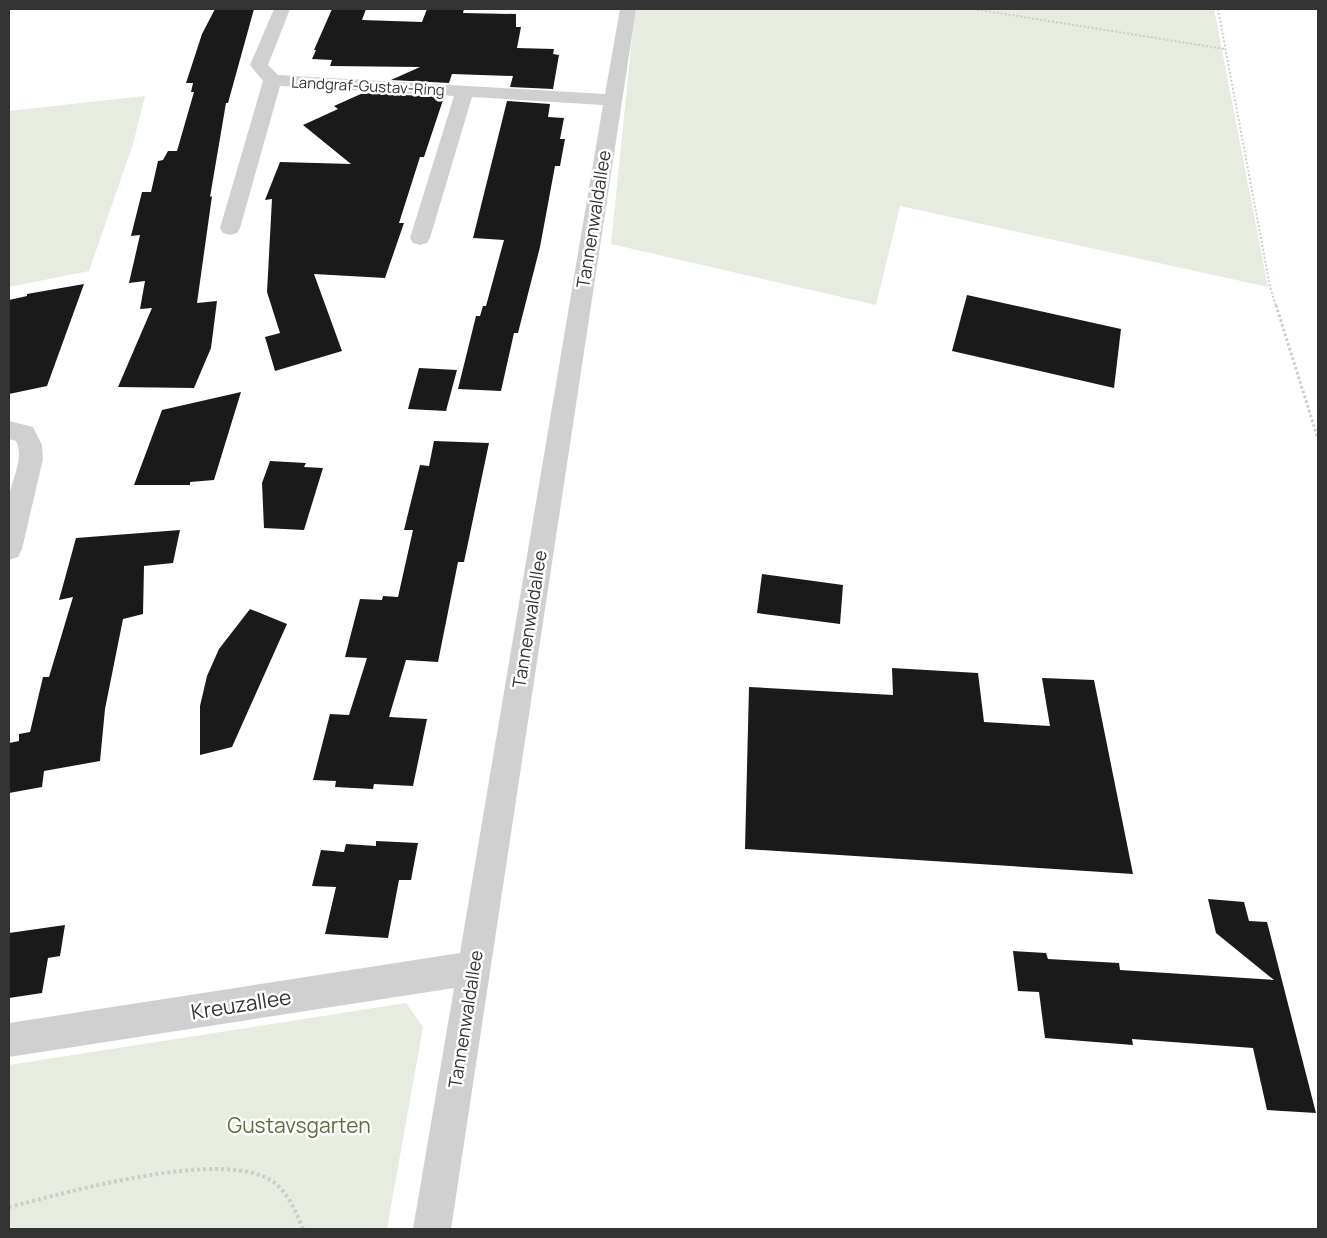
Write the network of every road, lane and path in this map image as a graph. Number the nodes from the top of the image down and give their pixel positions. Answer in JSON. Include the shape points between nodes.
{"nodes":[{"id":1,"x":282,"y":9,"type":"edge"},
{"id":2,"x":628,"y":9,"type":"edge"},
{"id":3,"x":973,"y":9,"type":"edge"},
{"id":4,"x":1218,"y":9,"type":"edge"},
{"id":5,"x":1225,"y":49,"type":"junction"},
{"id":6,"x":273,"y":80,"type":"junction"},
{"id":7,"x":464,"y":92,"type":"junction"},
{"id":8,"x":612,"y":100,"type":"junction"},
{"id":9,"x":230,"y":228,"type":"dead end"},
{"id":10,"x":420,"y":238,"type":"dead end"},
{"id":11,"x":9,"y":430,"type":"edge"},
{"id":12,"x":1318,"y":439,"type":"edge"},
{"id":13,"x":9,"y":550,"type":"edge"},
{"id":14,"x":473,"y":968,"type":"junction"},
{"id":15,"x":9,"y":1040,"type":"edge"},
{"id":16,"x":9,"y":1207,"type":"edge"},
{"id":17,"x":303,"y":1229,"type":"edge"},
{"id":18,"x":432,"y":1229,"type":"edge"}],
"edges":[{"from":1,"to":6,"type":"street","name":"Landgraf-Gustav-Ring","via":[[259,65]]},
{"from":2,"to":8,"type":"street","name":"Tannenwaldallee"},
{"from":3,"to":5,"type":"path"},
{"from":4,"to":5,"type":"path"},
{"from":5,"to":12,"type":"path","via":[[1270,287]]},
{"from":6,"to":7,"type":"street","name":"Landgraf-Gustav-Ring"},
{"from":6,"to":9,"type":"street","name":"Landgraf-Gustav-Ring"},
{"from":7,"to":8,"type":"street","name":"Landgraf-Gustav-Ring"},
{"from":7,"to":10,"type":"street","name":"Landgraf-Gustav-Ring"},
{"from":8,"to":14,"type":"street","name":"Tannenwaldallee"},
{"from":11,"to":13,"type":"street","via":[[24,434],[30,445],[31,459]]},
{"from":14,"to":15,"type":"street","name":"Kreuzallee"},
{"from":14,"to":18,"type":"street","name":"Tannenwaldallee"},
{"from":16,"to":17,"type":"path","via":[[188,1168],[220,1167],[255,1172],[283,1190],[299,1213]]}]}
